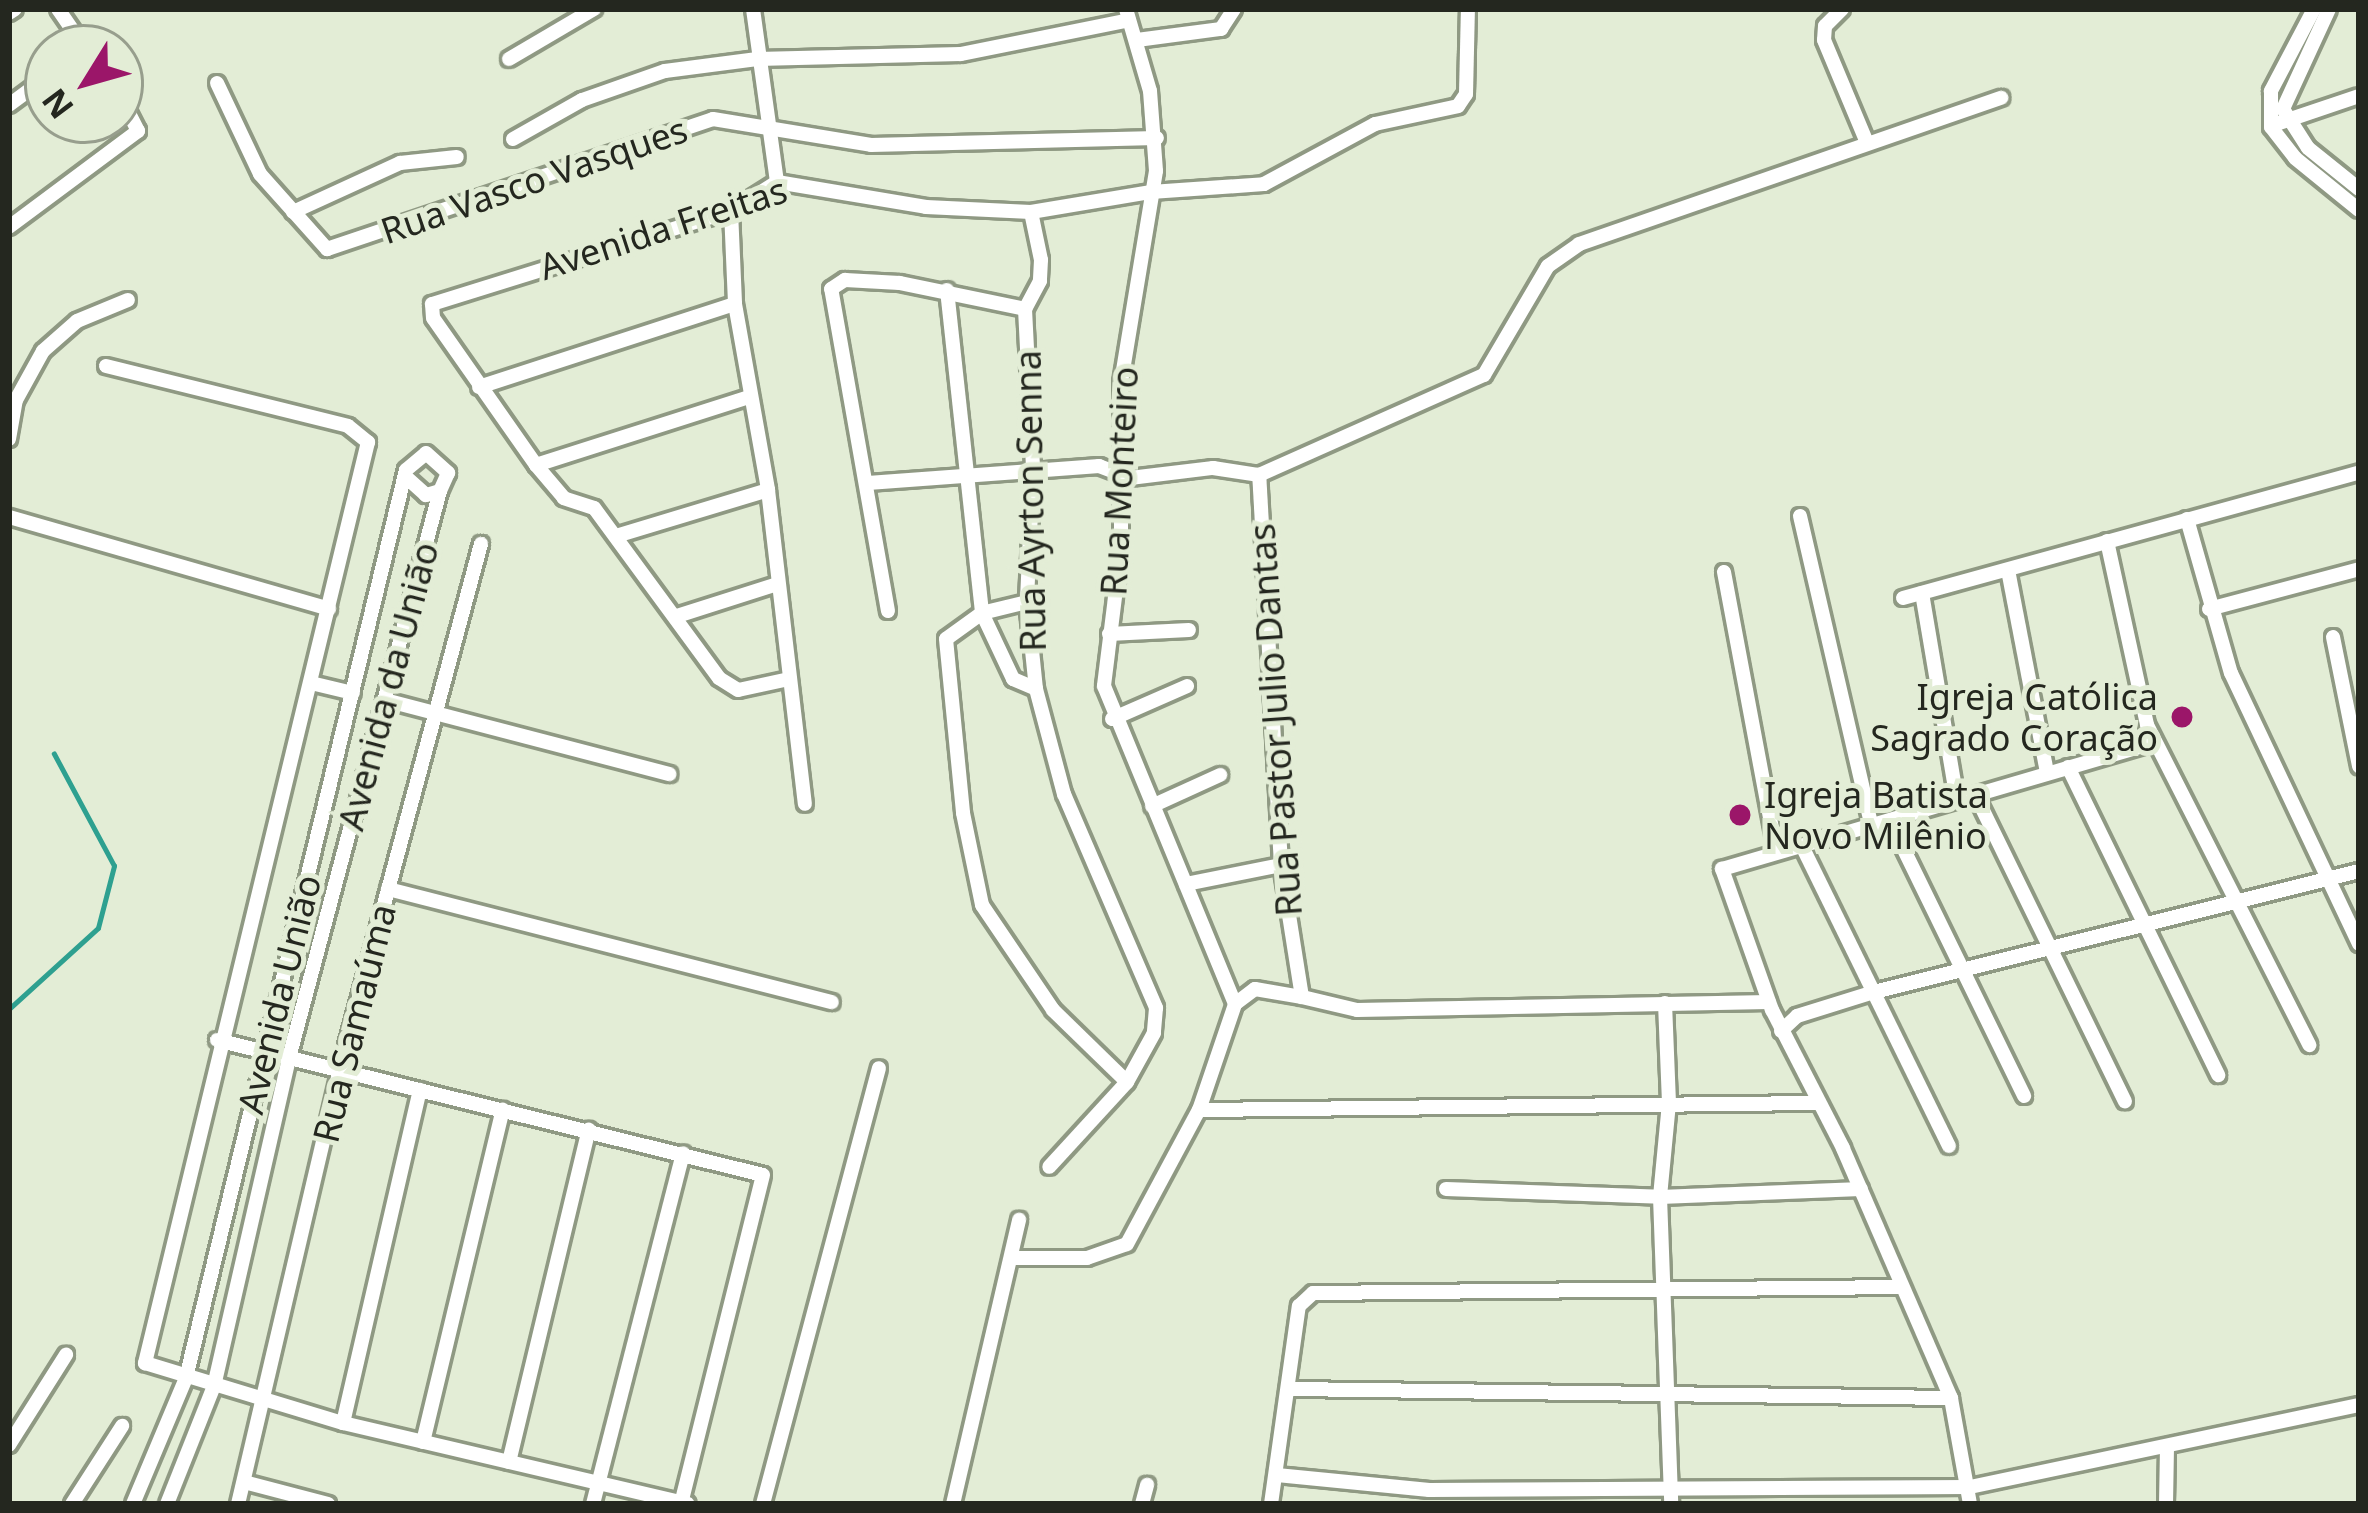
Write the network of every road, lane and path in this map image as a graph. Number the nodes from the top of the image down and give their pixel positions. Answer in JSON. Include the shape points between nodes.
{"nodes":[{"id":1,"x":594,"y":9,"type":"edge"},
{"id":2,"x":753,"y":9,"type":"edge"},
{"id":3,"x":1234,"y":9,"type":"edge"},
{"id":4,"x":1468,"y":9,"type":"edge"},
{"id":5,"x":1842,"y":9,"type":"edge"},
{"id":6,"x":2314,"y":9,"type":"edge"},
{"id":7,"x":2329,"y":9,"type":"edge"},
{"id":8,"x":1128,"y":14,"type":"edge"},
{"id":9,"x":1137,"y":40,"type":"junction"},
{"id":10,"x":508,"y":59,"type":"dead end"},
{"id":11,"x":757,"y":59,"type":"junction"},
{"id":12,"x":217,"y":83,"type":"dead end"},
{"id":13,"x":2359,"y":96,"type":"edge"},
{"id":14,"x":2001,"y":98,"type":"dead end"},
{"id":15,"x":2286,"y":119,"type":"junction"},
{"id":16,"x":2270,"y":127,"type":"junction"},
{"id":17,"x":776,"y":134,"type":"junction"},
{"id":18,"x":1157,"y":138,"type":"junction"},
{"id":19,"x":513,"y":139,"type":"dead end"},
{"id":20,"x":1867,"y":142,"type":"junction"},
{"id":21,"x":123,"y":144,"type":"edge"},
{"id":22,"x":457,"y":157,"type":"dead end"},
{"id":23,"x":777,"y":182,"type":"junction"},
{"id":24,"x":2359,"y":189,"type":"edge"},
{"id":25,"x":1151,"y":192,"type":"junction"},
{"id":26,"x":2359,"y":210,"type":"edge"},
{"id":27,"x":731,"y":211,"type":"junction"},
{"id":28,"x":293,"y":212,"type":"junction"},
{"id":29,"x":1031,"y":212,"type":"junction"},
{"id":30,"x":9,"y":227,"type":"edge"},
{"id":31,"x":946,"y":290,"type":"junction"},
{"id":32,"x":128,"y":300,"type":"dead end"},
{"id":33,"x":735,"y":304,"type":"junction"},
{"id":34,"x":1025,"y":309,"type":"junction"},
{"id":35,"x":106,"y":366,"type":"dead end"},
{"id":36,"x":479,"y":387,"type":"junction"},
{"id":37,"x":749,"y":397,"type":"junction"},
{"id":38,"x":10,"y":418,"type":"edge"},
{"id":39,"x":9,"y":439,"type":"edge"},
{"id":40,"x":536,"y":465,"type":"junction"},
{"id":41,"x":1033,"y":468,"type":"junction"},
{"id":42,"x":2359,"y":472,"type":"edge"},
{"id":43,"x":1120,"y":474,"type":"junction"},
{"id":44,"x":1259,"y":475,"type":"junction"},
{"id":45,"x":406,"y":477,"type":"junction"},
{"id":46,"x":964,"y":478,"type":"junction"},
{"id":47,"x":868,"y":483,"type":"junction"},
{"id":48,"x":768,"y":490,"type":"junction"},
{"id":49,"x":440,"y":491,"type":"junction"},
{"id":50,"x":1800,"y":516,"type":"dead end"},
{"id":51,"x":2186,"y":519,"type":"junction"},
{"id":52,"x":10,"y":524,"type":"edge"},
{"id":53,"x":616,"y":536,"type":"junction"},
{"id":54,"x":2107,"y":541,"type":"junction"},
{"id":55,"x":481,"y":544,"type":"dead end"},
{"id":56,"x":2359,"y":569,"type":"edge"},
{"id":57,"x":2008,"y":570,"type":"junction"},
{"id":58,"x":1724,"y":572,"type":"dead end"},
{"id":59,"x":777,"y":584,"type":"junction"},
{"id":60,"x":1922,"y":593,"type":"junction"},
{"id":61,"x":1903,"y":598,"type":"dead end"},
{"id":62,"x":1027,"y":602,"type":"junction"},
{"id":63,"x":329,"y":609,"type":"junction"},
{"id":64,"x":2209,"y":609,"type":"junction"},
{"id":65,"x":888,"y":611,"type":"dead end"},
{"id":66,"x":982,"y":613,"type":"junction"},
{"id":67,"x":677,"y":616,"type":"junction"},
{"id":68,"x":1189,"y":630,"type":"dead end"},
{"id":69,"x":1109,"y":634,"type":"junction"},
{"id":70,"x":2333,"y":637,"type":"dead end"},
{"id":71,"x":789,"y":679,"type":"junction"},
{"id":72,"x":311,"y":683,"type":"junction"},
{"id":73,"x":1187,"y":686,"type":"dead end"},
{"id":74,"x":1036,"y":689,"type":"junction"},
{"id":75,"x":353,"y":693,"type":"junction"},
{"id":76,"x":385,"y":700,"type":"junction"},
{"id":77,"x":437,"y":713,"type":"junction"},
{"id":78,"x":1112,"y":719,"type":"junction"},
{"id":79,"x":2156,"y":742,"type":"junction"},
{"id":80,"x":2359,"y":766,"type":"edge"},
{"id":81,"x":2068,"y":767,"type":"junction"},
{"id":82,"x":2047,"y":772,"type":"junction"},
{"id":83,"x":670,"y":774,"type":"dead end"},
{"id":84,"x":1220,"y":775,"type":"dead end"},
{"id":85,"x":1975,"y":794,"type":"junction"},
{"id":86,"x":1958,"y":799,"type":"junction"},
{"id":87,"x":805,"y":804,"type":"dead end"},
{"id":88,"x":1152,"y":806,"type":"junction"},
{"id":89,"x":1890,"y":821,"type":"junction"},
{"id":90,"x":1872,"y":828,"type":"junction"},
{"id":91,"x":1802,"y":846,"type":"junction"},
{"id":92,"x":1776,"y":849,"type":"junction"},
{"id":93,"x":1281,"y":865,"type":"junction"},
{"id":94,"x":2359,"y":871,"type":"edge"},
{"id":95,"x":2324,"y":880,"type":"junction"},
{"id":96,"x":1186,"y":884,"type":"junction"},
{"id":97,"x":388,"y":889,"type":"junction"},
{"id":98,"x":2240,"y":902,"type":"junction"},
{"id":99,"x":2142,"y":924,"type":"junction"},
{"id":100,"x":2359,"y":944,"type":"edge"},
{"id":101,"x":2050,"y":946,"type":"junction"},
{"id":102,"x":1964,"y":968,"type":"junction"},
{"id":103,"x":1874,"y":992,"type":"junction"},
{"id":104,"x":1302,"y":997,"type":"junction"},
{"id":105,"x":832,"y":1002,"type":"dead end"},
{"id":106,"x":1665,"y":1003,"type":"junction"},
{"id":107,"x":1235,"y":1004,"type":"junction"},
{"id":108,"x":1770,"y":1006,"type":"junction"},
{"id":109,"x":1797,"y":1016,"type":"junction"},
{"id":110,"x":1781,"y":1031,"type":"junction"},
{"id":111,"x":218,"y":1040,"type":"junction"},
{"id":112,"x":2309,"y":1046,"type":"dead end"},
{"id":113,"x":264,"y":1052,"type":"junction"},
{"id":114,"x":289,"y":1058,"type":"junction"},
{"id":115,"x":879,"y":1068,"type":"dead end"},
{"id":116,"x":340,"y":1072,"type":"junction"},
{"id":117,"x":2218,"y":1075,"type":"dead end"},
{"id":118,"x":1127,"y":1082,"type":"junction"},
{"id":119,"x":420,"y":1090,"type":"junction"},
{"id":120,"x":2024,"y":1096,"type":"dead end"},
{"id":121,"x":2125,"y":1102,"type":"dead end"},
{"id":122,"x":1669,"y":1103,"type":"junction"},
{"id":123,"x":1818,"y":1103,"type":"junction"},
{"id":124,"x":503,"y":1109,"type":"junction"},
{"id":125,"x":1199,"y":1110,"type":"junction"},
{"id":126,"x":589,"y":1129,"type":"junction"},
{"id":127,"x":1949,"y":1146,"type":"dead end"},
{"id":128,"x":683,"y":1154,"type":"junction"},
{"id":129,"x":1049,"y":1167,"type":"dead end"},
{"id":130,"x":1446,"y":1189,"type":"dead end"},
{"id":131,"x":1861,"y":1189,"type":"junction"},
{"id":132,"x":1660,"y":1197,"type":"junction"},
{"id":133,"x":1019,"y":1220,"type":"dead end"},
{"id":134,"x":1016,"y":1258,"type":"junction"},
{"id":135,"x":1902,"y":1287,"type":"junction"},
{"id":136,"x":1662,"y":1293,"type":"junction"},
{"id":137,"x":67,"y":1355,"type":"dead end"},
{"id":138,"x":186,"y":1378,"type":"junction"},
{"id":139,"x":214,"y":1386,"type":"junction"},
{"id":140,"x":1290,"y":1389,"type":"junction"},
{"id":141,"x":1672,"y":1392,"type":"junction"},
{"id":142,"x":1951,"y":1398,"type":"junction"},
{"id":143,"x":263,"y":1400,"type":"junction"},
{"id":144,"x":2359,"y":1405,"type":"edge"},
{"id":145,"x":344,"y":1423,"type":"junction"},
{"id":146,"x":122,"y":1426,"type":"dead end"},
{"id":147,"x":423,"y":1442,"type":"junction"},
{"id":148,"x":9,"y":1445,"type":"edge"},
{"id":149,"x":2167,"y":1446,"type":"junction"},
{"id":150,"x":509,"y":1462,"type":"junction"},
{"id":151,"x":1277,"y":1475,"type":"junction"},
{"id":152,"x":244,"y":1482,"type":"junction"},
{"id":153,"x":598,"y":1484,"type":"junction"},
{"id":154,"x":1147,"y":1485,"type":"dead end"},
{"id":155,"x":1970,"y":1487,"type":"junction"},
{"id":156,"x":1672,"y":1497,"type":"edge"},
{"id":157,"x":684,"y":1503,"type":"edge"},
{"id":158,"x":72,"y":1504,"type":"edge"},
{"id":159,"x":134,"y":1504,"type":"edge"},
{"id":160,"x":167,"y":1504,"type":"edge"},
{"id":161,"x":238,"y":1504,"type":"edge"},
{"id":162,"x":328,"y":1504,"type":"edge"},
{"id":163,"x":592,"y":1504,"type":"edge"},
{"id":164,"x":764,"y":1504,"type":"edge"},
{"id":165,"x":953,"y":1504,"type":"edge"},
{"id":166,"x":1142,"y":1504,"type":"edge"},
{"id":167,"x":1271,"y":1504,"type":"edge"},
{"id":168,"x":1970,"y":1504,"type":"edge"},
{"id":169,"x":2166,"y":1504,"type":"edge"}],
"edges":[{"from":1,"to":10,"type":"street"},
{"from":2,"to":11,"type":"street"},
{"from":3,"to":9,"type":"street","via":[[1221,29]]},
{"from":4,"to":25,"type":"street","name":"Avenida Freitas","via":[[1466,94],[1455,108],[1375,124],[1240,190]]},
{"from":5,"to":20,"type":"street","via":[[1825,26],[1824,40]]},
{"from":6,"to":16,"type":"street","via":[[2271,92]]},
{"from":7,"to":15,"type":"street","via":[[2286,91]]},
{"from":8,"to":9,"type":"street","name":"Rua Monteiro"},
{"from":8,"to":11,"type":"street","via":[[961,54]]},
{"from":9,"to":18,"type":"street","name":"Rua Monteiro"},
{"from":11,"to":17,"type":"street","via":[[762,110]]},
{"from":11,"to":19,"type":"street","via":[[628,81]]},
{"from":12,"to":28,"type":"street","name":"Rua Vasco Vasques","via":[[260,174]]},
{"from":13,"to":15,"type":"street"},
{"from":14,"to":20,"type":"street","name":"Rua Pastor Julio Dantas"},
{"from":15,"to":16,"type":"street"},
{"from":15,"to":24,"type":"street"},
{"from":16,"to":26,"type":"street"},
{"from":17,"to":18,"type":"street","name":"Rua Vasco Vasques","via":[[996,146]]},
{"from":17,"to":23,"type":"street"},
{"from":17,"to":28,"type":"street","name":"Rua Vasco Vasques","via":[[737,121],[684,125],[335,249],[316,243]]},
{"from":18,"to":25,"type":"street","name":"Rua Monteiro"},
{"from":20,"to":44,"type":"street","name":"Rua Pastor Julio Dantas","via":[[1559,255],[1484,375]]},
{"from":21,"to":30,"type":"street"},
{"from":22,"to":28,"type":"street","via":[[400,163]]},
{"from":23,"to":27,"type":"street","name":"Avenida Freitas"},
{"from":23,"to":29,"type":"street","name":"Avenida Freitas","via":[[926,207]]},
{"from":25,"to":29,"type":"street","name":"Avenida Freitas"},
{"from":25,"to":43,"type":"street","name":"Rua Monteiro","via":[[1123,363]]},
{"from":27,"to":33,"type":"street"},
{"from":27,"to":36,"type":"street","name":"Avenida Freitas","via":[[438,300],[429,310]]},
{"from":29,"to":34,"type":"street","name":"Rua Ayrton Senna","via":[[1040,280]]},
{"from":31,"to":34,"type":"street"},
{"from":31,"to":46,"type":"street"},
{"from":31,"to":47,"type":"street","via":[[845,280],[831,290]]},
{"from":32,"to":38,"type":"street","via":[[56,337]]},
{"from":33,"to":36,"type":"street"},
{"from":33,"to":37,"type":"street"},
{"from":34,"to":41,"type":"street","name":"Rua Ayrton Senna"},
{"from":35,"to":63,"type":"street","via":[[348,426],[368,440]]},
{"from":36,"to":40,"type":"street"},
{"from":37,"to":40,"type":"street"},
{"from":37,"to":48,"type":"street"},
{"from":38,"to":39,"type":"street"},
{"from":40,"to":53,"type":"street","via":[[564,499],[594,508]]},
{"from":41,"to":43,"type":"street","via":[[1099,466]]},
{"from":41,"to":46,"type":"street"},
{"from":41,"to":62,"type":"street","name":"Rua Ayrton Senna"},
{"from":42,"to":51,"type":"street"},
{"from":43,"to":44,"type":"street","via":[[1213,468]]},
{"from":43,"to":69,"type":"street","name":"Rua Monteiro","via":[[1121,549]]},
{"from":44,"to":93,"type":"street","name":"Rua Pastor Julio Dantas"},
{"from":45,"to":49,"type":"street","name":"Avenida da União","via":[[419,494]]},
{"from":45,"to":49,"type":"street","name":"Avenida da União","via":[[413,458],[432,453],[448,473]]},
{"from":45,"to":75,"type":"street","name":"Avenida União"},
{"from":46,"to":47,"type":"street"},
{"from":46,"to":66,"type":"street"},
{"from":47,"to":65,"type":"street"},
{"from":48,"to":53,"type":"street"},
{"from":48,"to":59,"type":"street"},
{"from":49,"to":76,"type":"street","name":"Avenida da União"},
{"from":50,"to":90,"type":"street"},
{"from":51,"to":54,"type":"street"},
{"from":51,"to":64,"type":"street"},
{"from":52,"to":63,"type":"street"},
{"from":53,"to":67,"type":"street"},
{"from":54,"to":57,"type":"street"},
{"from":54,"to":79,"type":"street","via":[[2131,669]]},
{"from":55,"to":77,"type":"street","name":"Rua Samaúma"},
{"from":56,"to":64,"type":"street"},
{"from":57,"to":60,"type":"street"},
{"from":57,"to":82,"type":"street"},
{"from":58,"to":92,"type":"street"},
{"from":59,"to":67,"type":"street"},
{"from":59,"to":71,"type":"street"},
{"from":60,"to":61,"type":"street"},
{"from":60,"to":86,"type":"street"},
{"from":62,"to":66,"type":"street"},
{"from":62,"to":74,"type":"street","name":"Rua Ayrton Senna"},
{"from":63,"to":72,"type":"street"},
{"from":64,"to":95,"type":"street"},
{"from":66,"to":74,"type":"street","via":[[1013,679]]},
{"from":66,"to":118,"type":"street","via":[[946,639],[963,813],[982,905],[1053,1010]]},
{"from":67,"to":71,"type":"street","via":[[728,686]]},
{"from":68,"to":69,"type":"street"},
{"from":69,"to":78,"type":"street","name":"Rua Monteiro","via":[[1104,686]]},
{"from":70,"to":80,"type":"street"},
{"from":71,"to":87,"type":"street"},
{"from":72,"to":75,"type":"street","name":"Avenida da União"},
{"from":72,"to":111,"type":"street"},
{"from":73,"to":78,"type":"street"},
{"from":74,"to":118,"type":"street","name":"Rua Ayrton Senna","via":[[1064,794],[1156,1008],[1154,1033]]},
{"from":75,"to":113,"type":"street","name":"Avenida União"},
{"from":76,"to":77,"type":"street"},
{"from":76,"to":114,"type":"street","name":"Avenida da União"},
{"from":77,"to":83,"type":"street"},
{"from":77,"to":97,"type":"street","name":"Rua Samaúma"},
{"from":78,"to":88,"type":"street","name":"Rua Monteiro"},
{"from":79,"to":81,"type":"street"},
{"from":79,"to":98,"type":"street"},
{"from":81,"to":82,"type":"street"},
{"from":81,"to":99,"type":"street"},
{"from":82,"to":85,"type":"street"},
{"from":84,"to":88,"type":"street"},
{"from":85,"to":86,"type":"street"},
{"from":85,"to":101,"type":"street"},
{"from":86,"to":89,"type":"street"},
{"from":88,"to":96,"type":"street","name":"Rua Monteiro"},
{"from":89,"to":90,"type":"street"},
{"from":89,"to":102,"type":"street"},
{"from":90,"to":91,"type":"street"},
{"from":91,"to":92,"type":"street"},
{"from":91,"to":103,"type":"street"},
{"from":92,"to":108,"type":"street","via":[[1732,861],[1722,873]]},
{"from":93,"to":96,"type":"street"},
{"from":93,"to":104,"type":"street","name":"Rua Pastor Julio Dantas"},
{"from":94,"to":95,"type":"street"},
{"from":95,"to":98,"type":"street"},
{"from":95,"to":100,"type":"street"},
{"from":96,"to":107,"type":"street","name":"Rua Monteiro"},
{"from":97,"to":105,"type":"street"},
{"from":97,"to":116,"type":"street","name":"Rua Samaúma"},
{"from":98,"to":99,"type":"street"},
{"from":98,"to":112,"type":"street"},
{"from":99,"to":101,"type":"street"},
{"from":99,"to":117,"type":"street"},
{"from":101,"to":102,"type":"street"},
{"from":101,"to":121,"type":"street"},
{"from":102,"to":103,"type":"street"},
{"from":102,"to":120,"type":"street"},
{"from":103,"to":109,"type":"street"},
{"from":103,"to":127,"type":"street"},
{"from":104,"to":106,"type":"street","via":[[1357,1010]]},
{"from":104,"to":107,"type":"street","via":[[1255,989]]},
{"from":106,"to":108,"type":"street"},
{"from":106,"to":122,"type":"street"},
{"from":107,"to":125,"type":"street"},
{"from":108,"to":109,"type":"street"},
{"from":108,"to":110,"type":"street"},
{"from":109,"to":110,"type":"street"},
{"from":110,"to":123,"type":"street"},
{"from":111,"to":113,"type":"street"},
{"from":111,"to":138,"type":"street","via":[[144,1361]]},
{"from":113,"to":114,"type":"street"},
{"from":113,"to":138,"type":"street","name":"Avenida União"},
{"from":114,"to":116,"type":"street"},
{"from":114,"to":139,"type":"street","name":"Avenida da União"},
{"from":115,"to":164,"type":"street"},
{"from":116,"to":119,"type":"street"},
{"from":116,"to":143,"type":"street","name":"Rua Samaúma"},
{"from":118,"to":129,"type":"street","name":"Rua Ayrton Senna"},
{"from":119,"to":124,"type":"street"},
{"from":119,"to":145,"type":"street"},
{"from":122,"to":123,"type":"street"},
{"from":122,"to":125,"type":"street"},
{"from":122,"to":132,"type":"street"},
{"from":123,"to":131,"type":"street"},
{"from":124,"to":126,"type":"street"},
{"from":124,"to":147,"type":"street"},
{"from":125,"to":134,"type":"street","via":[[1126,1244],[1087,1258]]},
{"from":126,"to":128,"type":"street"},
{"from":126,"to":150,"type":"street"},
{"from":128,"to":153,"type":"street"},
{"from":128,"to":157,"type":"street","via":[[760,1173],[764,1192]]},
{"from":130,"to":132,"type":"street"},
{"from":131,"to":132,"type":"street"},
{"from":131,"to":135,"type":"street"},
{"from":132,"to":136,"type":"street"},
{"from":133,"to":134,"type":"street"},
{"from":134,"to":165,"type":"street"},
{"from":135,"to":136,"type":"street"},
{"from":135,"to":142,"type":"street"},
{"from":136,"to":140,"type":"street","via":[[1313,1293],[1301,1300]]},
{"from":136,"to":141,"type":"street"},
{"from":137,"to":148,"type":"street"},
{"from":138,"to":139,"type":"street"},
{"from":138,"to":159,"type":"street","name":"Avenida União"},
{"from":139,"to":143,"type":"street"},
{"from":139,"to":160,"type":"street","name":"Avenida da União"},
{"from":140,"to":141,"type":"street"},
{"from":140,"to":151,"type":"street"},
{"from":141,"to":142,"type":"street"},
{"from":141,"to":156,"type":"street"},
{"from":142,"to":155,"type":"street"},
{"from":143,"to":145,"type":"street"},
{"from":143,"to":152,"type":"street","name":"Rua Samaúma"},
{"from":144,"to":149,"type":"street"},
{"from":145,"to":147,"type":"street"},
{"from":146,"to":158,"type":"street"},
{"from":147,"to":150,"type":"street"},
{"from":149,"to":155,"type":"street"},
{"from":149,"to":169,"type":"street"},
{"from":150,"to":153,"type":"street"},
{"from":151,"to":156,"type":"street","via":[[1429,1490]]},
{"from":151,"to":167,"type":"street"},
{"from":152,"to":161,"type":"street","name":"Rua Samaúma"},
{"from":152,"to":162,"type":"street"},
{"from":153,"to":157,"type":"street"},
{"from":153,"to":163,"type":"street"},
{"from":154,"to":166,"type":"street"},
{"from":155,"to":156,"type":"street"},
{"from":155,"to":168,"type":"street"}]}
